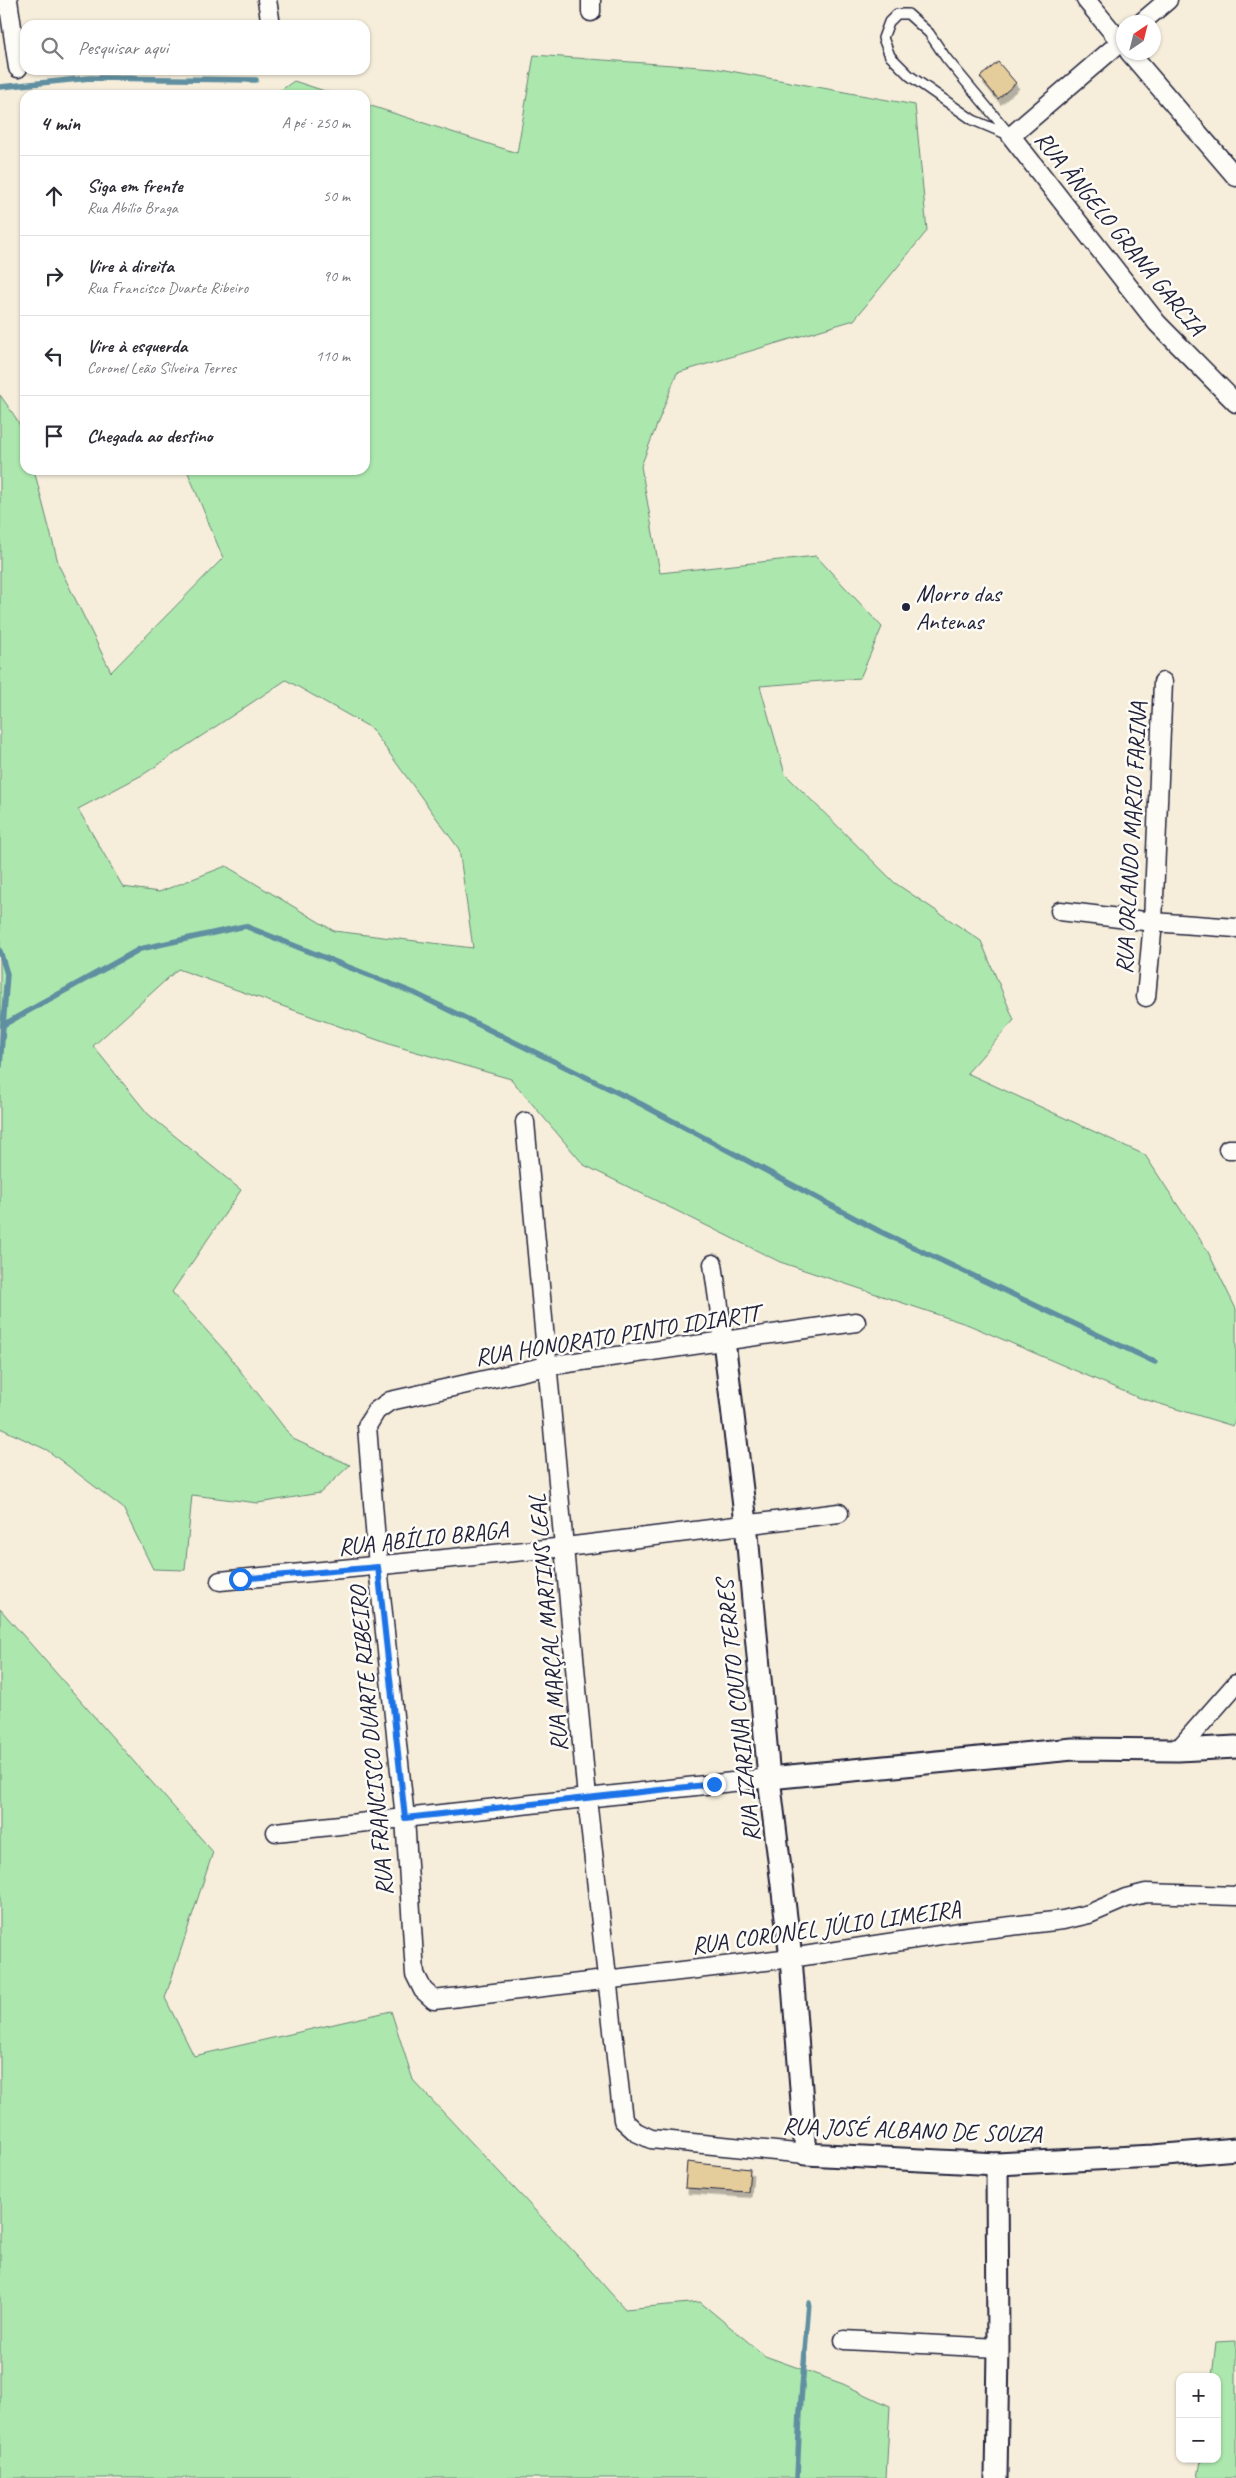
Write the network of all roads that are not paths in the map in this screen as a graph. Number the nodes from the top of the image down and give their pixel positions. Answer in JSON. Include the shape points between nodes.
{"nodes":[{"id":1,"x":8,"y":0,"type":"edge"},
{"id":2,"x":267,"y":0,"type":"edge"},
{"id":3,"x":1086,"y":0,"type":"edge"},
{"id":4,"x":1168,"y":0,"type":"edge"},
{"id":5,"x":1150,"y":15,"type":"edge"},
{"id":6,"x":270,"y":20,"type":"edge"},
{"id":7,"x":1116,"y":36,"type":"edge"},
{"id":8,"x":1116,"y":51,"type":"edge"},
{"id":9,"x":1137,"y":60,"type":"edge"},
{"id":10,"x":18,"y":68,"type":"dead end"},
{"id":11,"x":1011,"y":136,"type":"junction"},
{"id":12,"x":1236,"y":177,"type":"edge"},
{"id":13,"x":1236,"y":403,"type":"edge"},
{"id":14,"x":1163,"y":682,"type":"dead end"},
{"id":15,"x":1060,"y":911,"type":"dead end"},
{"id":16,"x":1153,"y":922,"type":"junction"},
{"id":17,"x":1236,"y":928,"type":"edge"},
{"id":18,"x":1146,"y":997,"type":"dead end"},
{"id":19,"x":525,"y":1122,"type":"dead end"},
{"id":20,"x":714,"y":1264,"type":"dead end"},
{"id":21,"x":856,"y":1322,"type":"dead end"},
{"id":22,"x":724,"y":1342,"type":"junction"},
{"id":23,"x":546,"y":1366,"type":"junction"},
{"id":24,"x":367,"y":1426,"type":"joint"},
{"id":25,"x":839,"y":1513,"type":"dead end"},
{"id":26,"x":746,"y":1524,"type":"junction"},
{"id":27,"x":566,"y":1547,"type":"junction"},
{"id":28,"x":378,"y":1567,"type":"junction"},
{"id":29,"x":220,"y":1581,"type":"dead end"},
{"id":30,"x":1236,"y":1684,"type":"edge"},
{"id":31,"x":1236,"y":1747,"type":"edge"},
{"id":32,"x":1178,"y":1750,"type":"junction"},
{"id":33,"x":770,"y":1778,"type":"junction"},
{"id":34,"x":587,"y":1798,"type":"junction"},
{"id":35,"x":405,"y":1818,"type":"junction"},
{"id":36,"x":276,"y":1832,"type":"dead end"},
{"id":37,"x":1236,"y":1896,"type":"edge"},
{"id":38,"x":790,"y":1958,"type":"junction"},
{"id":39,"x":608,"y":1981,"type":"junction"},
{"id":40,"x":424,"y":1990,"type":"joint"},
{"id":41,"x":623,"y":2120,"type":"joint"},
{"id":42,"x":1236,"y":2149,"type":"edge"},
{"id":43,"x":806,"y":2154,"type":"junction"},
{"id":44,"x":997,"y":2164,"type":"junction"},
{"id":45,"x":844,"y":2340,"type":"dead end"},
{"id":46,"x":998,"y":2348,"type":"junction"},
{"id":47,"x":996,"y":2478,"type":"edge"}],
"edges":[{"from":1,"to":10,"type":"street"},
{"from":2,"to":6,"type":"street"},
{"from":3,"to":7,"type":"street"},
{"from":4,"to":5,"type":"street"},
{"from":8,"to":11,"type":"street"},
{"from":9,"to":12,"type":"street"},
{"from":11,"to":11,"type":"lane","via":[[929,33],[908,14],[896,14],[883,38],[890,56],[910,76],[973,120]]},
{"from":11,"to":13,"type":"street","name":"RUA ÂNGELO GRANA GARCIA","via":[[1157,323]]},
{"from":14,"to":16,"type":"street","name":"RUA ORLANDO MARIO FARINA"},
{"from":15,"to":16,"type":"street"},
{"from":16,"to":17,"type":"street"},
{"from":16,"to":18,"type":"street","name":"RUA ORLANDO MARIO FARINA"},
{"from":19,"to":23,"type":"street","name":"RUA MARÇAL MARTINS LEAL"},
{"from":20,"to":22,"type":"street","name":"RUA IZARINA COUTO TERRES"},
{"from":21,"to":22,"type":"street","name":"RUA HONORATO PINTO IDIARTT"},
{"from":22,"to":23,"type":"street","name":"RUA HONORATO PINTO IDIARTT"},
{"from":22,"to":26,"type":"street","name":"RUA IZARINA COUTO TERRES"},
{"from":23,"to":24,"type":"street","name":"RUA HONORATO PINTO IDIARTT","via":[[390,1401],[376,1411]]},
{"from":23,"to":27,"type":"street","name":"RUA MARÇAL MARTINS LEAL"},
{"from":24,"to":28,"type":"street","name":"RUA FRANCISCO DUARTE RIBEIRO"},
{"from":25,"to":26,"type":"street","name":"RUA ABÍLIO BRAGA"},
{"from":26,"to":27,"type":"street","name":"RUA ABÍLIO BRAGA"},
{"from":26,"to":33,"type":"street","name":"RUA IZARINA COUTO TERRES"},
{"from":27,"to":28,"type":"street","name":"RUA ABÍLIO BRAGA"},
{"from":27,"to":34,"type":"street","name":"RUA MARÇAL MARTINS LEAL"},
{"from":28,"to":29,"type":"street","name":"RUA ABÍLIO BRAGA"},
{"from":28,"to":35,"type":"street","name":"RUA FRANCISCO DUARTE RIBEIRO"},
{"from":30,"to":32,"type":"street"},
{"from":31,"to":32,"type":"street"},
{"from":32,"to":33,"type":"street","via":[[1073,1749]]},
{"from":33,"to":34,"type":"street"},
{"from":33,"to":38,"type":"street","name":"RUA IZARINA COUTO TERRES"},
{"from":34,"to":35,"type":"street"},
{"from":34,"to":39,"type":"street","name":"RUA MARÇAL MARTINS LEAL"},
{"from":35,"to":36,"type":"street"},
{"from":35,"to":40,"type":"street","name":"RUA FRANCISCO DUARTE RIBEIRO","via":[[415,1974]]},
{"from":37,"to":38,"type":"street","name":"RUA CORONEL JÚLIO LIMEIRA","via":[[1146,1894],[1063,1920]]},
{"from":38,"to":39,"type":"street","name":"RUA CORONEL JÚLIO LIMEIRA"},
{"from":38,"to":43,"type":"street","name":"RUA IZARINA COUTO TERRES"},
{"from":39,"to":40,"type":"street","name":"RUA CORONEL JÚLIO LIMEIRA","via":[[434,2000]]},
{"from":39,"to":41,"type":"street","name":"RUA MARÇAL MARTINS LEAL"},
{"from":41,"to":43,"type":"street","name":"RUA JOSÉ ALBANO DE SOUZA","via":[[636,2132],[651,2139]]},
{"from":42,"to":44,"type":"street","name":"RUA JOSÉ ALBANO DE SOUZA"},
{"from":43,"to":44,"type":"street","name":"RUA JOSÉ ALBANO DE SOUZA"},
{"from":44,"to":46,"type":"street"},
{"from":45,"to":46,"type":"street"},
{"from":46,"to":47,"type":"street"}]}
